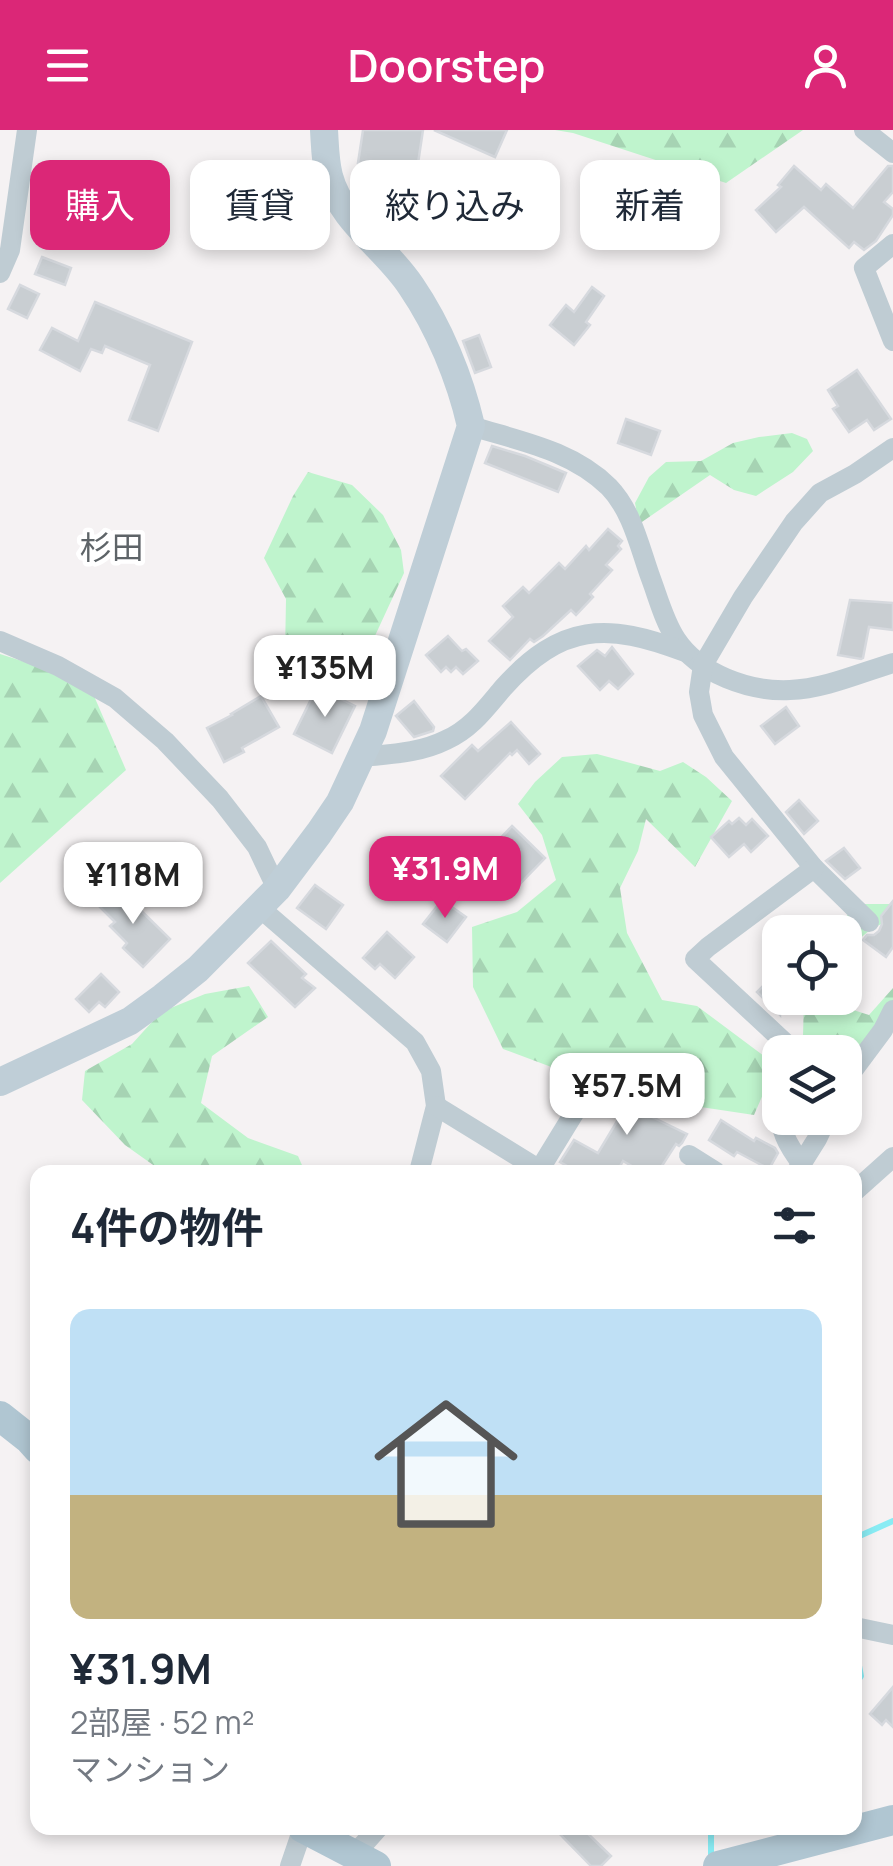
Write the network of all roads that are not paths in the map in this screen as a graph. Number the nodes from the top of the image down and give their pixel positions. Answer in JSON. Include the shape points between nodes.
{"nodes":[{"id":1,"x":27,"y":130,"type":"edge"},
{"id":2,"x":324,"y":130,"type":"edge"},
{"id":3,"x":864,"y":130,"type":"edge"},
{"id":4,"x":893,"y":153,"type":"edge"},
{"id":5,"x":893,"y":244,"type":"edge"},
{"id":6,"x":0,"y":273,"type":"edge"},
{"id":7,"x":893,"y":341,"type":"edge"},
{"id":8,"x":471,"y":426,"type":"junction"},
{"id":9,"x":893,"y":448,"type":"edge"},
{"id":10,"x":0,"y":640,"type":"edge"},
{"id":11,"x":697,"y":660,"type":"junction"},
{"id":12,"x":893,"y":663,"type":"edge"},
{"id":13,"x":363,"y":757,"type":"junction"},
{"id":14,"x":814,"y":868,"type":"junction"},
{"id":15,"x":268,"y":898,"type":"junction"},
{"id":16,"x":869,"y":922,"type":"dead end"},
{"id":17,"x":893,"y":1010,"type":"edge"},
{"id":18,"x":777,"y":1035,"type":"edge"},
{"id":19,"x":862,"y":1058,"type":"edge"},
{"id":20,"x":598,"y":1074,"type":"dead end"},
{"id":21,"x":0,"y":1082,"type":"edge"},
{"id":22,"x":436,"y":1106,"type":"junction"},
{"id":23,"x":784,"y":1135,"type":"edge"},
{"id":24,"x":819,"y":1135,"type":"edge"},
{"id":25,"x":689,"y":1154,"type":"dead end"},
{"id":26,"x":893,"y":1156,"type":"edge"},
{"id":27,"x":422,"y":1165,"type":"edge"},
{"id":28,"x":529,"y":1165,"type":"edge"},
{"id":29,"x":543,"y":1165,"type":"edge"},
{"id":30,"x":706,"y":1165,"type":"edge"},
{"id":31,"x":798,"y":1165,"type":"edge"},
{"id":32,"x":801,"y":1165,"type":"edge"},
{"id":33,"x":862,"y":1185,"type":"edge"},
{"id":34,"x":0,"y":1416,"type":"edge"},
{"id":35,"x":30,"y":1439,"type":"edge"},
{"id":36,"x":862,"y":1628,"type":"edge"},
{"id":37,"x":893,"y":1634,"type":"edge"},
{"id":38,"x":893,"y":1820,"type":"edge"},
{"id":39,"x":862,"y":1828,"type":"edge"},
{"id":40,"x":301,"y":1835,"type":"edge"},
{"id":41,"x":316,"y":1835,"type":"edge"},
{"id":42,"x":375,"y":1835,"type":"edge"},
{"id":43,"x":836,"y":1835,"type":"edge"},
{"id":44,"x":365,"y":1861,"type":"edge"},
{"id":45,"x":721,"y":1865,"type":"edge"},
{"id":46,"x":290,"y":1866,"type":"edge"}],
"edges":[{"from":1,"to":6,"type":"street","via":[[10,250]]},
{"from":2,"to":8,"type":"street","via":[[335,192],[426,310]]},
{"from":3,"to":4,"type":"street"},
{"from":5,"to":7,"type":"street","via":[[864,268]]},
{"from":8,"to":11,"type":"street","via":[[562,454],[612,490],[678,642]]},
{"from":8,"to":13,"type":"street"},
{"from":9,"to":11,"type":"street","via":[[820,493]]},
{"from":10,"to":15,"type":"street","via":[[115,698],[164,741],[257,847]]},
{"from":11,"to":12,"type":"street","via":[[739,684],[788,690]]},
{"from":11,"to":13,"type":"street","via":[[648,638],[590,632],[526,663],[471,724],[446,740]]},
{"from":11,"to":14,"type":"street","via":[[704,715],[724,757]]},
{"from":13,"to":15,"type":"street","via":[[320,834]]},
{"from":14,"to":16,"type":"street"},
{"from":14,"to":18,"type":"street","via":[[696,959]]},
{"from":15,"to":21,"type":"street","via":[[198,969],[130,1021]]},
{"from":15,"to":22,"type":"street","via":[[416,1042]]},
{"from":17,"to":19,"type":"street"},
{"from":20,"to":29,"type":"street"},
{"from":22,"to":27,"type":"street"},
{"from":22,"to":28,"type":"street"},
{"from":23,"to":31,"type":"street"},
{"from":24,"to":32,"type":"street"},
{"from":25,"to":30,"type":"street"},
{"from":26,"to":33,"type":"street"},
{"from":34,"to":35,"type":"main road"},
{"from":36,"to":37,"type":"street"},
{"from":38,"to":39,"type":"main road"},
{"from":40,"to":46,"type":"street"},
{"from":41,"to":44,"type":"main road"},
{"from":42,"to":44,"type":"street"},
{"from":43,"to":45,"type":"main road"}]}
